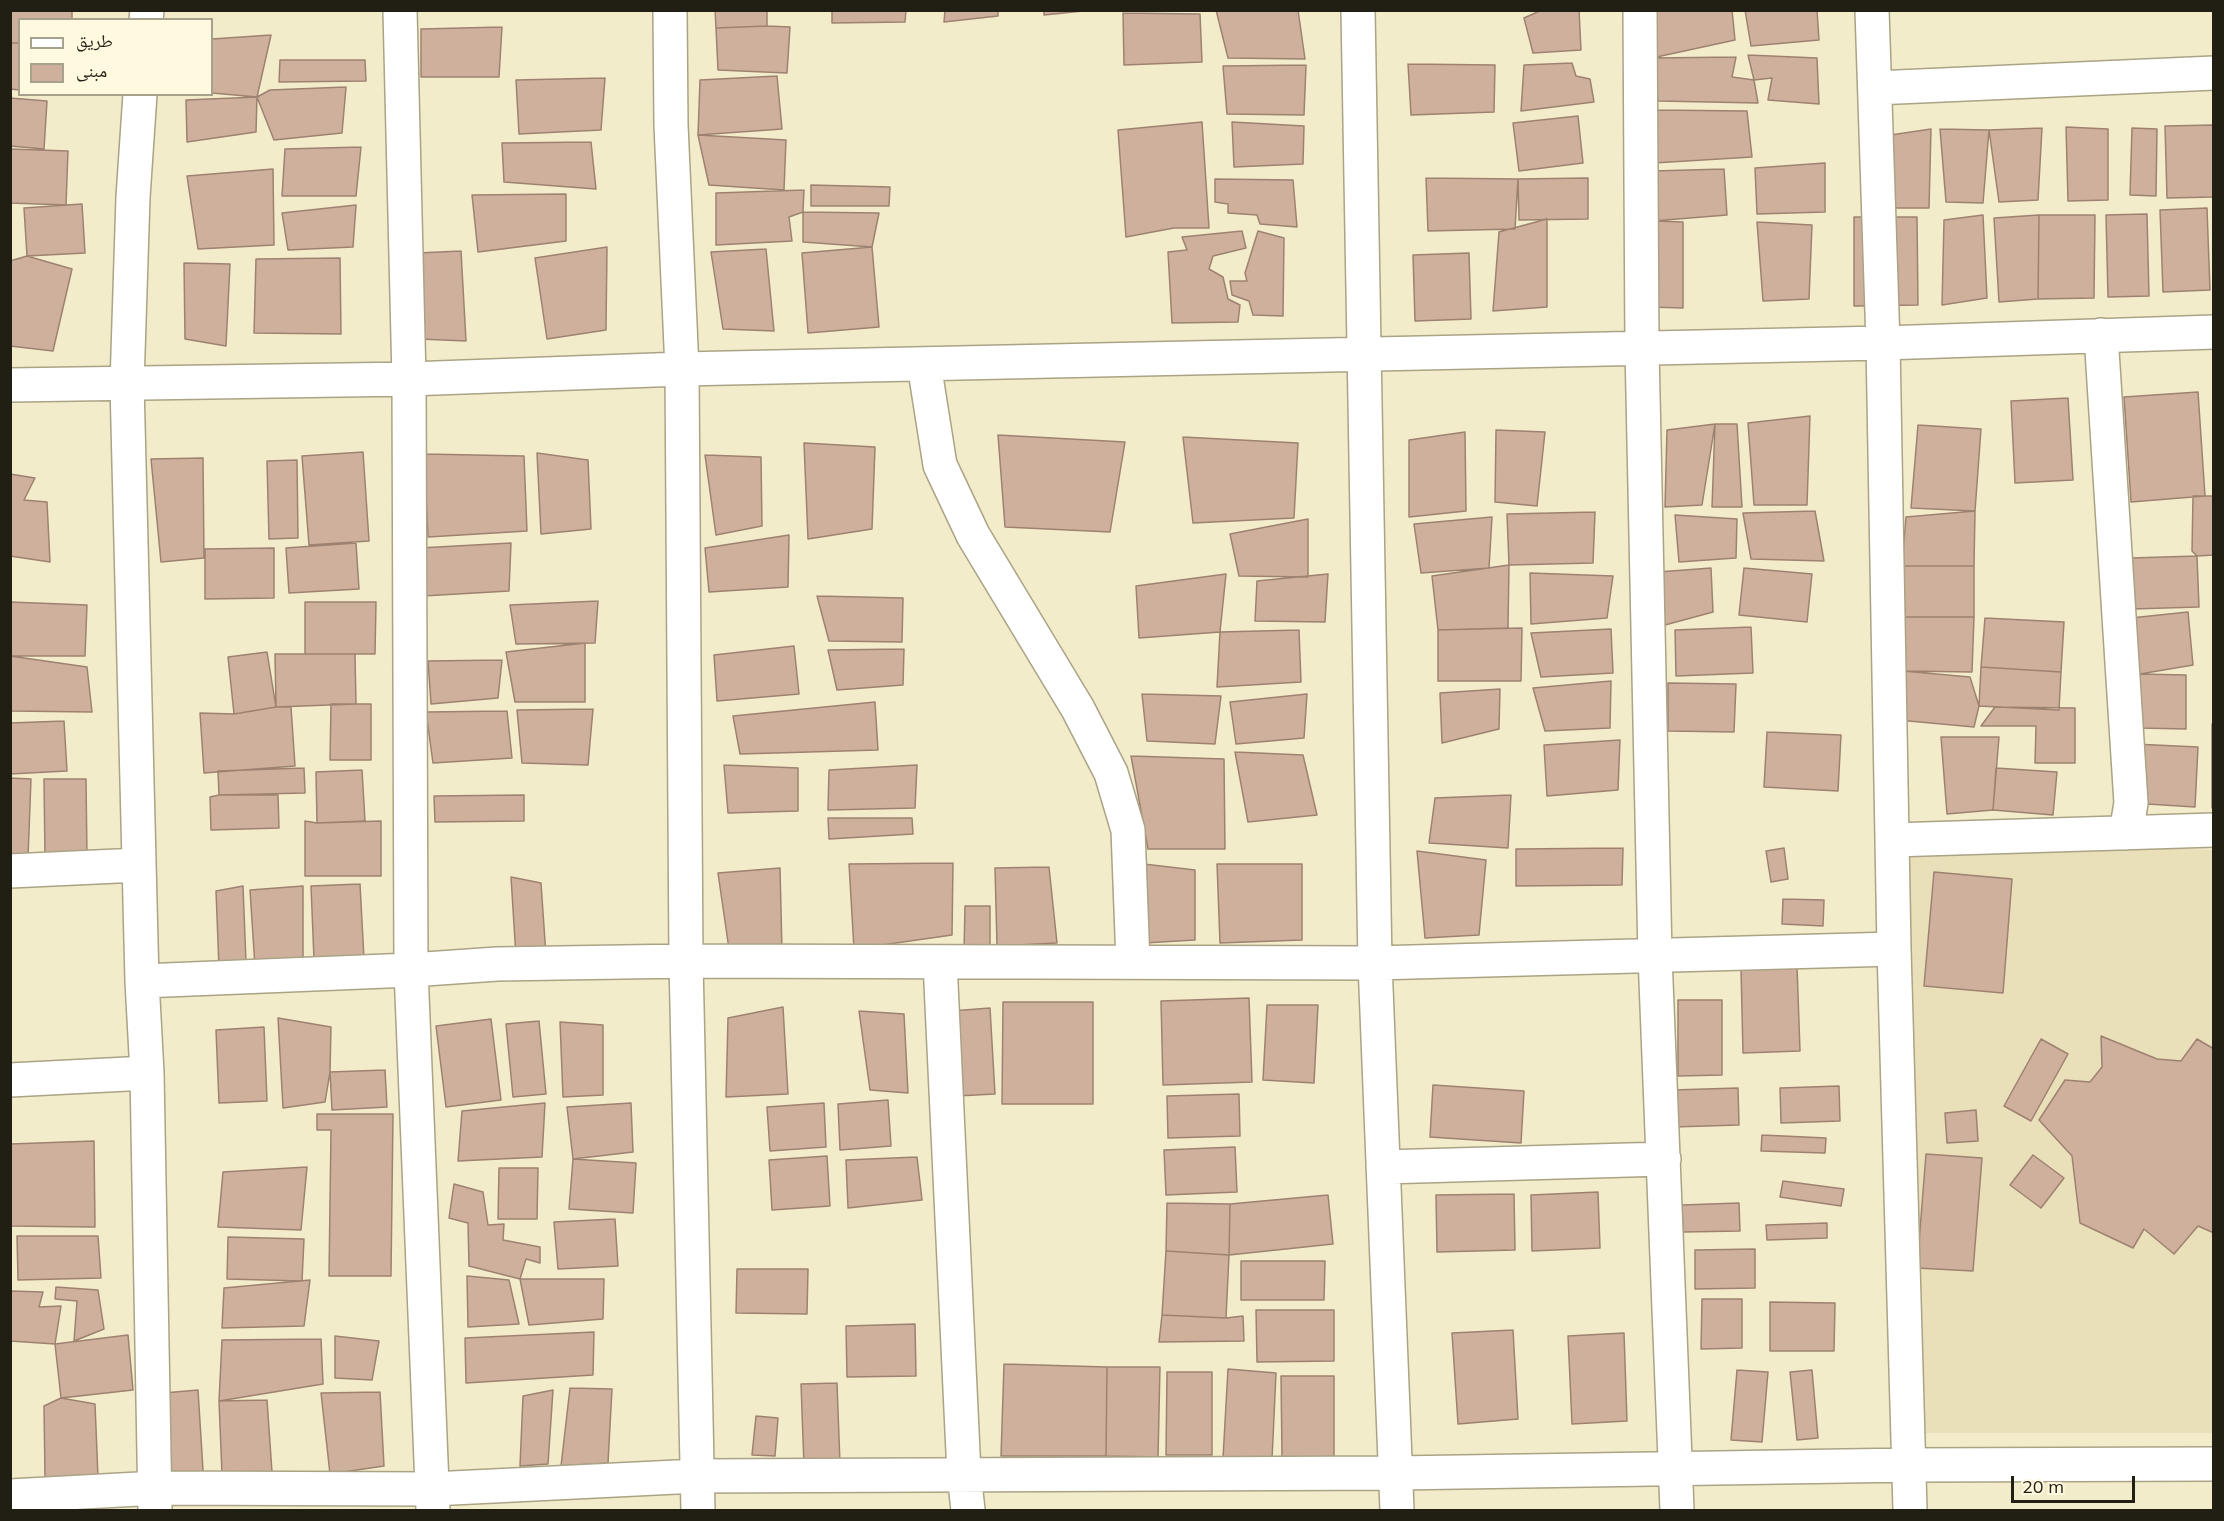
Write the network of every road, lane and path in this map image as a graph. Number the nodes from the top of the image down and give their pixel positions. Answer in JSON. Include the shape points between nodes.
{"nodes":[{"id":1,"x":400,"y":10,"type":"edge"},
{"id":2,"x":670,"y":10,"type":"edge"},
{"id":3,"x":1358,"y":10,"type":"edge"},
{"id":4,"x":1640,"y":10,"type":"edge"},
{"id":5,"x":1872,"y":10,"type":"edge"},
{"id":6,"x":2214,"y":73,"type":"edge"},
{"id":7,"x":1875,"y":88,"type":"junction"},
{"id":8,"x":140,"y":96,"type":"edge"},
{"id":9,"x":2214,"y":332,"type":"edge"},
{"id":10,"x":2101,"y":335,"type":"junction"},
{"id":11,"x":1883,"y":343,"type":"junction"},
{"id":12,"x":1642,"y":348,"type":"junction"},
{"id":13,"x":1363,"y":355,"type":"junction"},
{"id":14,"x":924,"y":364,"type":"junction"},
{"id":15,"x":682,"y":369,"type":"junction"},
{"id":16,"x":409,"y":379,"type":"junction"},
{"id":17,"x":128,"y":384,"type":"junction"},
{"id":18,"x":10,"y":385,"type":"edge"},
{"id":19,"x":2214,"y":830,"type":"edge"},
{"id":20,"x":2126,"y":833,"type":"junction"},
{"id":21,"x":1892,"y":840,"type":"junction"},
{"id":22,"x":139,"y":865,"type":"junction"},
{"id":23,"x":10,"y":871,"type":"edge"},
{"id":24,"x":1894,"y":949,"type":"junction"},
{"id":25,"x":1655,"y":956,"type":"junction"},
{"id":26,"x":686,"y":961,"type":"junction"},
{"id":27,"x":940,"y":962,"type":"junction"},
{"id":28,"x":1133,"y":962,"type":"junction"},
{"id":29,"x":1375,"y":963,"type":"junction"},
{"id":30,"x":411,"y":970,"type":"junction"},
{"id":31,"x":142,"y":981,"type":"junction"},
{"id":32,"x":147,"y":1073,"type":"junction"},
{"id":33,"x":10,"y":1080,"type":"edge"},
{"id":34,"x":1664,"y":1159,"type":"junction"},
{"id":35,"x":1383,"y":1167,"type":"junction"},
{"id":36,"x":2214,"y":1464,"type":"edge"},
{"id":37,"x":1909,"y":1465,"type":"junction"},
{"id":38,"x":1678,"y":1468,"type":"junction"},
{"id":39,"x":1396,"y":1473,"type":"junction"},
{"id":40,"x":964,"y":1474,"type":"junction"},
{"id":41,"x":697,"y":1476,"type":"junction"},
{"id":42,"x":10,"y":1496,"type":"edge"},
{"id":43,"x":156,"y":1499,"type":"edge"},
{"id":44,"x":433,"y":1499,"type":"edge"},
{"id":45,"x":698,"y":1510,"type":"edge"},
{"id":46,"x":968,"y":1510,"type":"edge"},
{"id":47,"x":1397,"y":1510,"type":"edge"},
{"id":48,"x":1677,"y":1510,"type":"edge"},
{"id":49,"x":1910,"y":1510,"type":"edge"}],
"edges":[{"from":1,"to":16,"type":"street"},
{"from":2,"to":15,"type":"street"},
{"from":3,"to":13,"type":"street"},
{"from":4,"to":12,"type":"street"},
{"from":5,"to":7,"type":"street"},
{"from":6,"to":7,"type":"street"},
{"from":7,"to":11,"type":"street"},
{"from":8,"to":17,"type":"street"},
{"from":9,"to":10,"type":"street"},
{"from":10,"to":11,"type":"street"},
{"from":10,"to":20,"type":"street","via":[[2131,803]]},
{"from":11,"to":12,"type":"street"},
{"from":11,"to":21,"type":"street"},
{"from":12,"to":13,"type":"street"},
{"from":12,"to":25,"type":"street"},
{"from":13,"to":14,"type":"street"},
{"from":13,"to":29,"type":"street"},
{"from":14,"to":15,"type":"street"},
{"from":14,"to":28,"type":"street","via":[[940,465],[973,535],[1078,709],[1111,773],[1128,830]]},
{"from":15,"to":16,"type":"street"},
{"from":15,"to":26,"type":"street"},
{"from":16,"to":17,"type":"street"},
{"from":16,"to":30,"type":"street"},
{"from":17,"to":18,"type":"street"},
{"from":17,"to":22,"type":"street"},
{"from":19,"to":20,"type":"street"},
{"from":20,"to":21,"type":"street"},
{"from":21,"to":24,"type":"street"},
{"from":22,"to":23,"type":"street"},
{"from":22,"to":31,"type":"street"},
{"from":24,"to":25,"type":"street"},
{"from":24,"to":37,"type":"street"},
{"from":25,"to":29,"type":"street"},
{"from":25,"to":34,"type":"street"},
{"from":26,"to":27,"type":"street"},
{"from":26,"to":30,"type":"street","via":[[497,964]]},
{"from":26,"to":41,"type":"street"},
{"from":27,"to":28,"type":"street"},
{"from":27,"to":40,"type":"street"},
{"from":28,"to":29,"type":"street"},
{"from":29,"to":35,"type":"street"},
{"from":30,"to":31,"type":"street"},
{"from":30,"to":44,"type":"street"},
{"from":31,"to":32,"type":"street"},
{"from":32,"to":33,"type":"street"},
{"from":32,"to":43,"type":"street"},
{"from":34,"to":35,"type":"street"},
{"from":34,"to":38,"type":"street"},
{"from":35,"to":39,"type":"street"},
{"from":36,"to":37,"type":"street"},
{"from":37,"to":38,"type":"street"},
{"from":37,"to":49,"type":"street"},
{"from":38,"to":39,"type":"street"},
{"from":38,"to":48,"type":"street"},
{"from":39,"to":40,"type":"street"},
{"from":39,"to":47,"type":"street"},
{"from":40,"to":41,"type":"street"},
{"from":40,"to":46,"type":"street"},
{"from":41,"to":44,"type":"street"},
{"from":41,"to":45,"type":"street"},
{"from":42,"to":43,"type":"street"},
{"from":43,"to":44,"type":"street"}]}
